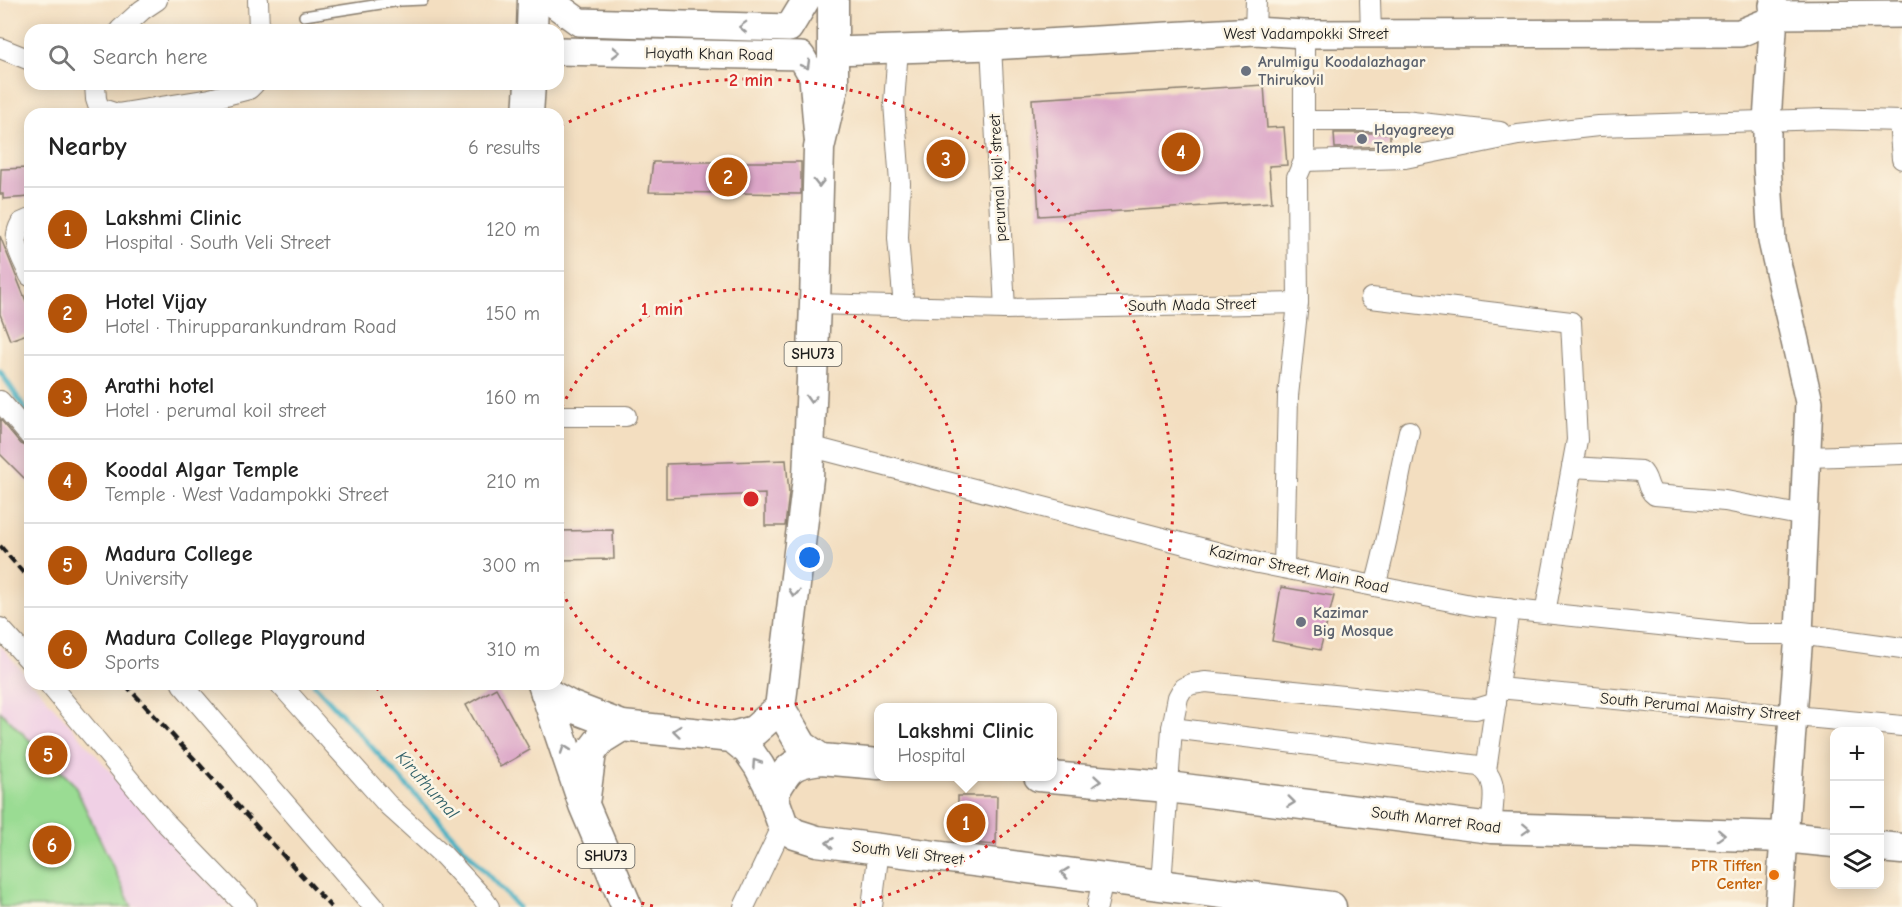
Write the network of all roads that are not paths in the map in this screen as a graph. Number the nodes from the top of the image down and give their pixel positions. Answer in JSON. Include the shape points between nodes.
{"nodes":[{"id":1,"x":157,"y":0,"type":"edge"},
{"id":2,"x":258,"y":0,"type":"edge"},
{"id":3,"x":423,"y":0,"type":"edge"},
{"id":4,"x":533,"y":0,"type":"edge"},
{"id":5,"x":549,"y":0,"type":"edge"},
{"id":6,"x":806,"y":0,"type":"edge"},
{"id":7,"x":833,"y":0,"type":"edge"},
{"id":8,"x":1256,"y":0,"type":"edge"},
{"id":9,"x":1370,"y":0,"type":"edge"},
{"id":10,"x":1773,"y":8,"type":"edge"},
{"id":11,"x":1902,"y":14,"type":"edge"},
{"id":12,"x":304,"y":16,"type":"dead end"},
{"id":13,"x":127,"y":24,"type":"edge"},
{"id":14,"x":259,"y":24,"type":"edge"},
{"id":15,"x":532,"y":24,"type":"edge"},
{"id":16,"x":1255,"y":31,"type":"junction"},
{"id":17,"x":1304,"y":34,"type":"junction"},
{"id":18,"x":1371,"y":34,"type":"junction"},
{"id":19,"x":991,"y":46,"type":"junction"},
{"id":20,"x":0,"y":48,"type":"edge"},
{"id":21,"x":898,"y":48,"type":"junction"},
{"id":22,"x":564,"y":51,"type":"edge"},
{"id":23,"x":834,"y":51,"type":"junction"},
{"id":24,"x":24,"y":58,"type":"edge"},
{"id":25,"x":95,"y":90,"type":"edge"},
{"id":26,"x":245,"y":90,"type":"edge"},
{"id":27,"x":530,"y":90,"type":"edge"},
{"id":28,"x":99,"y":108,"type":"edge"},
{"id":29,"x":154,"y":108,"type":"edge"},
{"id":30,"x":528,"y":108,"type":"edge"},
{"id":31,"x":1306,"y":121,"type":"junction"},
{"id":32,"x":1767,"y":121,"type":"junction"},
{"id":33,"x":1901,"y":121,"type":"edge"},
{"id":34,"x":1518,"y":135,"type":"junction"},
{"id":35,"x":819,"y":148,"type":"junction"},
{"id":36,"x":1902,"y":159,"type":"edge"},
{"id":37,"x":1304,"y":161,"type":"junction"},
{"id":38,"x":24,"y":222,"type":"edge"},
{"id":39,"x":24,"y":262,"type":"edge"},
{"id":40,"x":1371,"y":298,"type":"dead end"},
{"id":41,"x":1298,"y":303,"type":"junction"},
{"id":42,"x":815,"y":304,"type":"junction"},
{"id":43,"x":904,"y":308,"type":"junction"},
{"id":44,"x":1005,"y":309,"type":"junction"},
{"id":45,"x":0,"y":400,"type":"edge"},
{"id":46,"x":564,"y":416,"type":"edge"},
{"id":47,"x":626,"y":416,"type":"dead end"},
{"id":48,"x":24,"y":429,"type":"edge"},
{"id":49,"x":1409,"y":431,"type":"dead end"},
{"id":50,"x":809,"y":446,"type":"junction"},
{"id":51,"x":1902,"y":454,"type":"edge"},
{"id":52,"x":1807,"y":457,"type":"junction"},
{"id":53,"x":1572,"y":467,"type":"junction"},
{"id":54,"x":1805,"y":516,"type":"junction"},
{"id":55,"x":1284,"y":568,"type":"junction"},
{"id":56,"x":1375,"y":586,"type":"junction"},
{"id":57,"x":1509,"y":609,"type":"junction"},
{"id":58,"x":1545,"y":613,"type":"junction"},
{"id":59,"x":0,"y":628,"type":"edge"},
{"id":60,"x":1799,"y":634,"type":"junction"},
{"id":61,"x":1902,"y":648,"type":"edge"},
{"id":62,"x":24,"y":654,"type":"edge"},
{"id":63,"x":54,"y":690,"type":"edge"},
{"id":64,"x":187,"y":690,"type":"edge"},
{"id":65,"x":285,"y":690,"type":"edge"},
{"id":66,"x":545,"y":690,"type":"edge"},
{"id":67,"x":546,"y":690,"type":"edge"},
{"id":68,"x":1497,"y":696,"type":"junction"},
{"id":69,"x":780,"y":708,"type":"junction"},
{"id":70,"x":1795,"y":716,"type":"junction"},
{"id":71,"x":622,"y":726,"type":"junction"},
{"id":72,"x":1902,"y":726,"type":"edge"},
{"id":73,"x":1172,"y":728,"type":"junction"},
{"id":74,"x":732,"y":737,"type":"junction"},
{"id":75,"x":821,"y":759,"type":"junction"},
{"id":76,"x":874,"y":764,"type":"edge"},
{"id":77,"x":1486,"y":771,"type":"junction"},
{"id":78,"x":1057,"y":778,"type":"edge"},
{"id":79,"x":1168,"y":787,"type":"junction"},
{"id":80,"x":773,"y":794,"type":"junction"},
{"id":81,"x":584,"y":805,"type":"junction"},
{"id":82,"x":783,"y":825,"type":"junction"},
{"id":83,"x":1491,"y":828,"type":"junction"},
{"id":84,"x":1784,"y":837,"type":"junction"},
{"id":85,"x":1830,"y":842,"type":"edge"},
{"id":86,"x":1884,"y":847,"type":"edge"},
{"id":87,"x":879,"y":849,"type":"junction"},
{"id":88,"x":1902,"y":849,"type":"edge"},
{"id":89,"x":1103,"y":878,"type":"junction"},
{"id":90,"x":1161,"y":885,"type":"junction"},
{"id":91,"x":247,"y":907,"type":"edge"},
{"id":92,"x":374,"y":907,"type":"edge"},
{"id":93,"x":489,"y":907,"type":"edge"},
{"id":94,"x":627,"y":907,"type":"edge"},
{"id":95,"x":744,"y":907,"type":"edge"},
{"id":96,"x":872,"y":907,"type":"edge"},
{"id":97,"x":1097,"y":907,"type":"edge"},
{"id":98,"x":1331,"y":907,"type":"edge"},
{"id":99,"x":1779,"y":907,"type":"edge"}],
"edges":[{"from":1,"to":13,"type":"street"},
{"from":2,"to":14,"type":"street"},
{"from":3,"to":12,"type":"lane"},
{"from":4,"to":15,"type":"main road"},
{"from":6,"to":5,"type":"street","name":"Hayath Khan Road","one_way":true,"via":[[789,28],[579,22]]},
{"from":7,"to":23,"type":"main road","number":"SHU73"},
{"from":8,"to":16,"type":"street"},
{"from":9,"to":18,"type":"street"},
{"from":10,"to":11,"type":"street"},
{"from":10,"to":18,"type":"street","name":"West Vadampokki Street","via":[[1767,22],[1740,33]]},
{"from":10,"to":32,"type":"street"},
{"from":16,"to":17,"type":"street","name":"West Vadampokki Street"},
{"from":16,"to":19,"type":"street","name":"West Vadampokki Street"},
{"from":17,"to":18,"type":"street","name":"West Vadampokki Street"},
{"from":17,"to":31,"type":"street"},
{"from":19,"to":21,"type":"street","name":"West Vadampokki Street"},
{"from":19,"to":44,"type":"street","name":"perumal koil street"},
{"from":20,"to":24,"type":"street"},
{"from":21,"to":23,"type":"street","name":"West Vadampokki Street"},
{"from":21,"to":43,"type":"street","via":[[894,103]]},
{"from":22,"to":35,"type":"street","name":"Hayath Khan Road","one_way":true,"via":[[801,56],[813,77]]},
{"from":23,"to":35,"type":"main road","number":"SHU73","via":[[833,88]]},
{"from":25,"to":28,"type":"street"},
{"from":26,"to":29,"type":"street"},
{"from":27,"to":30,"type":"main road"},
{"from":31,"to":34,"type":"street","via":[[1404,121]]},
{"from":31,"to":37,"type":"street"},
{"from":32,"to":33,"type":"street"},
{"from":32,"to":34,"type":"street","via":[[1598,126]]},
{"from":32,"to":52,"type":"street","via":[[1772,241],[1809,402]]},
{"from":33,"to":36,"type":"street"},
{"from":34,"to":37,"type":"street","via":[[1405,158]]},
{"from":35,"to":42,"type":"main road","number":"SHU73","one_way":true},
{"from":37,"to":41,"type":"street","via":[[1297,177]]},
{"from":38,"to":39,"type":"street","via":[[16,232],[16,243]]},
{"from":40,"to":53,"type":"street","via":[[1570,322],[1577,440]]},
{"from":41,"to":44,"type":"street","name":"South Mada Street"},
{"from":41,"to":55,"type":"street","via":[[1288,396]]},
{"from":42,"to":43,"type":"street","name":"South Mada Street"},
{"from":42,"to":50,"type":"main road","number":"SHU73","one_way":true},
{"from":43,"to":44,"type":"street","name":"South Mada Street"},
{"from":45,"to":48,"type":"street"},
{"from":46,"to":47,"type":"street"},
{"from":49,"to":56,"type":"street"},
{"from":50,"to":55,"type":"street","name":"Kazimar Street, Main Road"},
{"from":50,"to":69,"type":"main road","number":"SHU73","one_way":true},
{"from":51,"to":52,"type":"street"},
{"from":52,"to":54,"type":"street"},
{"from":53,"to":54,"type":"street","via":[[1641,471],[1655,495],[1725,501]]},
{"from":53,"to":58,"type":"street"},
{"from":54,"to":60,"type":"street"},
{"from":55,"to":56,"type":"street","name":"Kazimar Street, Main Road"},
{"from":56,"to":57,"type":"street","name":"Kazimar Street, Main Road"},
{"from":57,"to":58,"type":"street","name":"Kazimar Street, Main Road"},
{"from":57,"to":68,"type":"street"},
{"from":58,"to":60,"type":"street","name":"Kazimar Street, Main Road","via":[[1746,634]]},
{"from":59,"to":62,"type":"street"},
{"from":60,"to":61,"type":"street","name":"Kazimar Street, Main Road"},
{"from":60,"to":70,"type":"street"},
{"from":63,"to":91,"type":"street","via":[[163,820]]},
{"from":64,"to":92,"type":"street"},
{"from":65,"to":93,"type":"street","via":[[388,805],[443,855]]},
{"from":81,"to":66,"type":"main road","one_way":true},
{"from":67,"to":71,"type":"main road","via":[[572,707]]},
{"from":68,"to":70,"type":"street","name":"South Perumal Maistry Street"},
{"from":68,"to":73,"type":"street","name":"South Perumal Maistry Street","via":[[1476,709],[1206,682],[1183,688]]},
{"from":68,"to":77,"type":"street"},
{"from":69,"to":74,"type":"main road","via":[[754,731]]},
{"from":69,"to":75,"type":"main road","via":[[802,746]]},
{"from":70,"to":72,"type":"street","name":"South Perumal Maistry Street"},
{"from":70,"to":84,"type":"street"},
{"from":74,"to":71,"type":"main road","one_way":true},
{"from":71,"to":81,"type":"main road","via":[[601,738],[591,752]]},
{"from":73,"to":77,"type":"street","via":[[1471,764]]},
{"from":73,"to":79,"type":"street"},
{"from":80,"to":74,"type":"main road","one_way":true,"via":[[748,750]]},
{"from":75,"to":76,"type":"main road"},
{"from":75,"to":80,"type":"main road","via":[[799,762],[788,769]]},
{"from":77,"to":83,"type":"street","via":[[1494,788]]},
{"from":78,"to":79,"type":"main road","name":"South Marret Road","one_way":true},
{"from":79,"to":83,"type":"main road","name":"South Marret Road","one_way":true},
{"from":79,"to":90,"type":"street"},
{"from":80,"to":82,"type":"main road"},
{"from":81,"to":94,"type":"main road","number":"SHU73"},
{"from":87,"to":82,"type":"main road","name":"South Veli Street","one_way":true,"via":[[817,841],[795,834]]},
{"from":82,"to":95,"type":"street"},
{"from":83,"to":84,"type":"main road","name":"South Marret Road","one_way":true},
{"from":84,"to":85,"type":"main road","name":"South Marret Road"},
{"from":84,"to":99,"type":"street"},
{"from":86,"to":88,"type":"main road"},
{"from":89,"to":87,"type":"main road","name":"South Veli Street","one_way":true},
{"from":87,"to":96,"type":"street"},
{"from":89,"to":90,"type":"main road","name":"South Veli Street"},
{"from":89,"to":97,"type":"street"},
{"from":90,"to":98,"type":"main road","name":"South Veli Street"}]}
